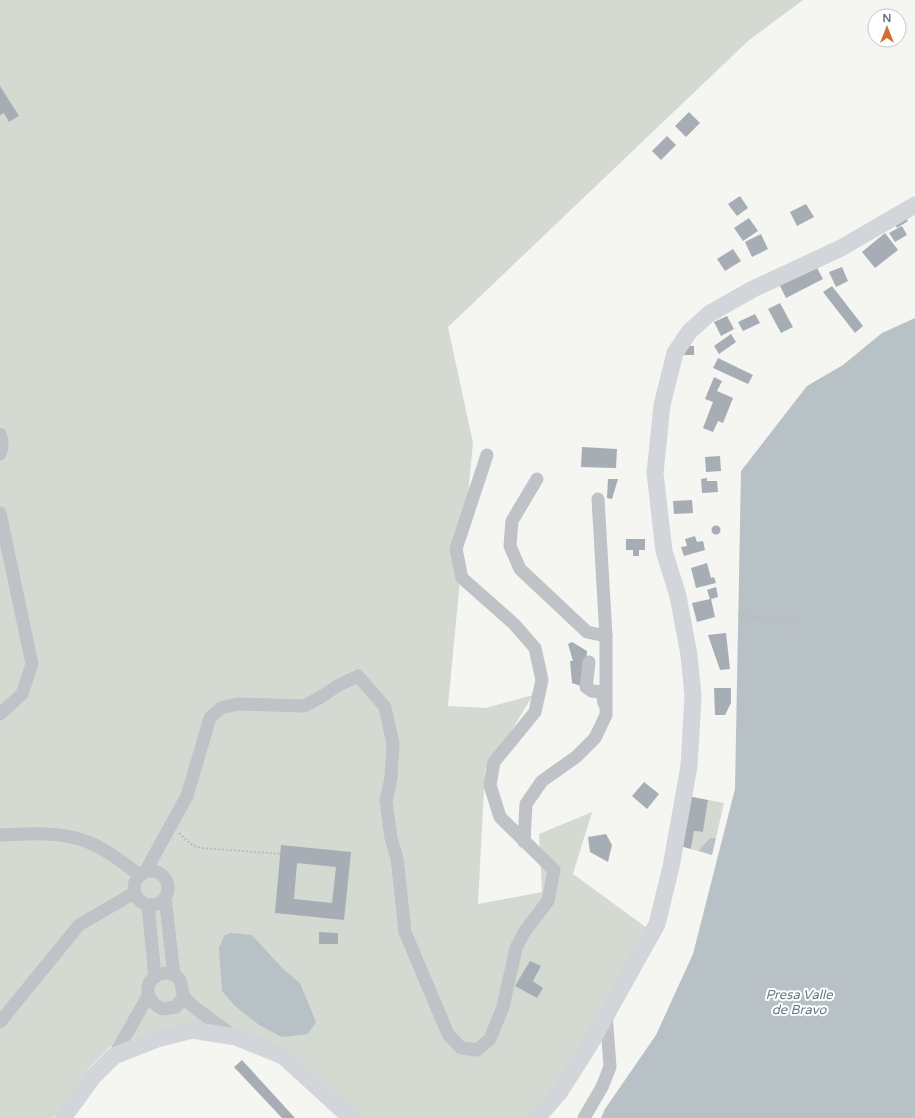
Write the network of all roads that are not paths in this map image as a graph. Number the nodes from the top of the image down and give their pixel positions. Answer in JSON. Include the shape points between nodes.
{"nodes":[{"id":1,"x":915,"y":205,"type":"edge"},
{"id":2,"x":0,"y":434,"type":"edge"},
{"id":3,"x":0,"y":454,"type":"edge"},
{"id":4,"x":488,"y":455,"type":"dead end"},
{"id":5,"x":537,"y":479,"type":"dead end"},
{"id":6,"x":598,"y":499,"type":"dead end"},
{"id":7,"x":0,"y":513,"type":"edge"},
{"id":8,"x":606,"y":636,"type":"junction"},
{"id":9,"x":589,"y":662,"type":"dead end"},
{"id":10,"x":0,"y":714,"type":"edge"},
{"id":11,"x":606,"y":715,"type":"junction"},
{"id":12,"x":0,"y":835,"type":"edge"},
{"id":13,"x":524,"y":842,"type":"junction"},
{"id":14,"x":142,"y":873,"type":"junction"},
{"id":15,"x":134,"y":893,"type":"junction"},
{"id":16,"x":165,"y":898,"type":"junction"},
{"id":17,"x":148,"y":905,"type":"junction"},
{"id":18,"x":174,"y":975,"type":"junction"},
{"id":19,"x":154,"y":977,"type":"junction"},
{"id":20,"x":148,"y":996,"type":"junction"},
{"id":21,"x":184,"y":996,"type":"junction"},
{"id":22,"x":606,"y":1013,"type":"junction"},
{"id":23,"x":0,"y":1022,"type":"edge"},
{"id":24,"x":236,"y":1037,"type":"junction"},
{"id":25,"x":114,"y":1056,"type":"junction"},
{"id":26,"x":63,"y":1118,"type":"edge"},
{"id":27,"x":350,"y":1118,"type":"edge"},
{"id":28,"x":537,"y":1118,"type":"edge"},
{"id":29,"x":584,"y":1118,"type":"edge"}],
"edges":[{"from":1,"to":22,"type":"main road","via":[[841,248],[753,289],[709,314],[689,332],[675,353],[662,405],[655,473],[664,551],[678,596],[689,655],[693,696],[689,766],[671,867],[657,924]]},
{"from":2,"to":3,"type":"street","via":[[3,440]]},
{"from":4,"to":13,"type":"street","via":[[456,549],[462,578],[514,624],[535,648],[542,680],[535,712],[494,762],[490,785],[500,817]]},
{"from":5,"to":8,"type":"street","via":[[512,521],[510,546],[520,569],[587,632]]},
{"from":6,"to":8,"type":"street"},
{"from":7,"to":10,"type":"street","via":[[32,664],[22,694]]},
{"from":8,"to":11,"type":"street"},
{"from":9,"to":11,"type":"street","via":[[586,687],[592,691],[602,692]]},
{"from":11,"to":13,"type":"street","via":[[595,738],[576,757],[542,781],[526,804]]},
{"from":12,"to":14,"type":"street","via":[[52,834],[86,841]]},
{"from":13,"to":14,"type":"street","via":[[554,870],[548,901],[525,931],[516,948],[503,1007],[490,1039],[477,1050],[461,1048],[448,1034],[405,932],[397,858],[391,838],[386,801],[392,778],[393,744],[385,707],[358,676],[304,706],[237,704],[220,708],[210,718],[187,796]]},
{"from":14,"to":15,"type":"street","via":[[134,887]]},
{"from":14,"to":16,"type":"street","via":[[152,871],[165,877],[168,892]]},
{"from":15,"to":17,"type":"street","via":[[137,899]]},
{"from":15,"to":23,"type":"street","via":[[79,925]]},
{"from":16,"to":17,"type":"street","via":[[160,903]]},
{"from":16,"to":18,"type":"street"},
{"from":17,"to":19,"type":"street"},
{"from":18,"to":19,"type":"street","via":[[168,973]]},
{"from":18,"to":21,"type":"street","via":[[181,981]]},
{"from":19,"to":20,"type":"street","via":[[149,986]]},
{"from":20,"to":21,"type":"street","via":[[156,1007],[163,1009],[176,1007]]},
{"from":20,"to":25,"type":"street"},
{"from":21,"to":24,"type":"street"},
{"from":22,"to":28,"type":"main road","via":[[589,1046],[559,1093]]},
{"from":22,"to":29,"type":"street","via":[[610,1067]]},
{"from":24,"to":25,"type":"main road","via":[[192,1030],[157,1039]]},
{"from":24,"to":27,"type":"main road","via":[[283,1056]]},
{"from":25,"to":26,"type":"main road","via":[[93,1077]]}]}
